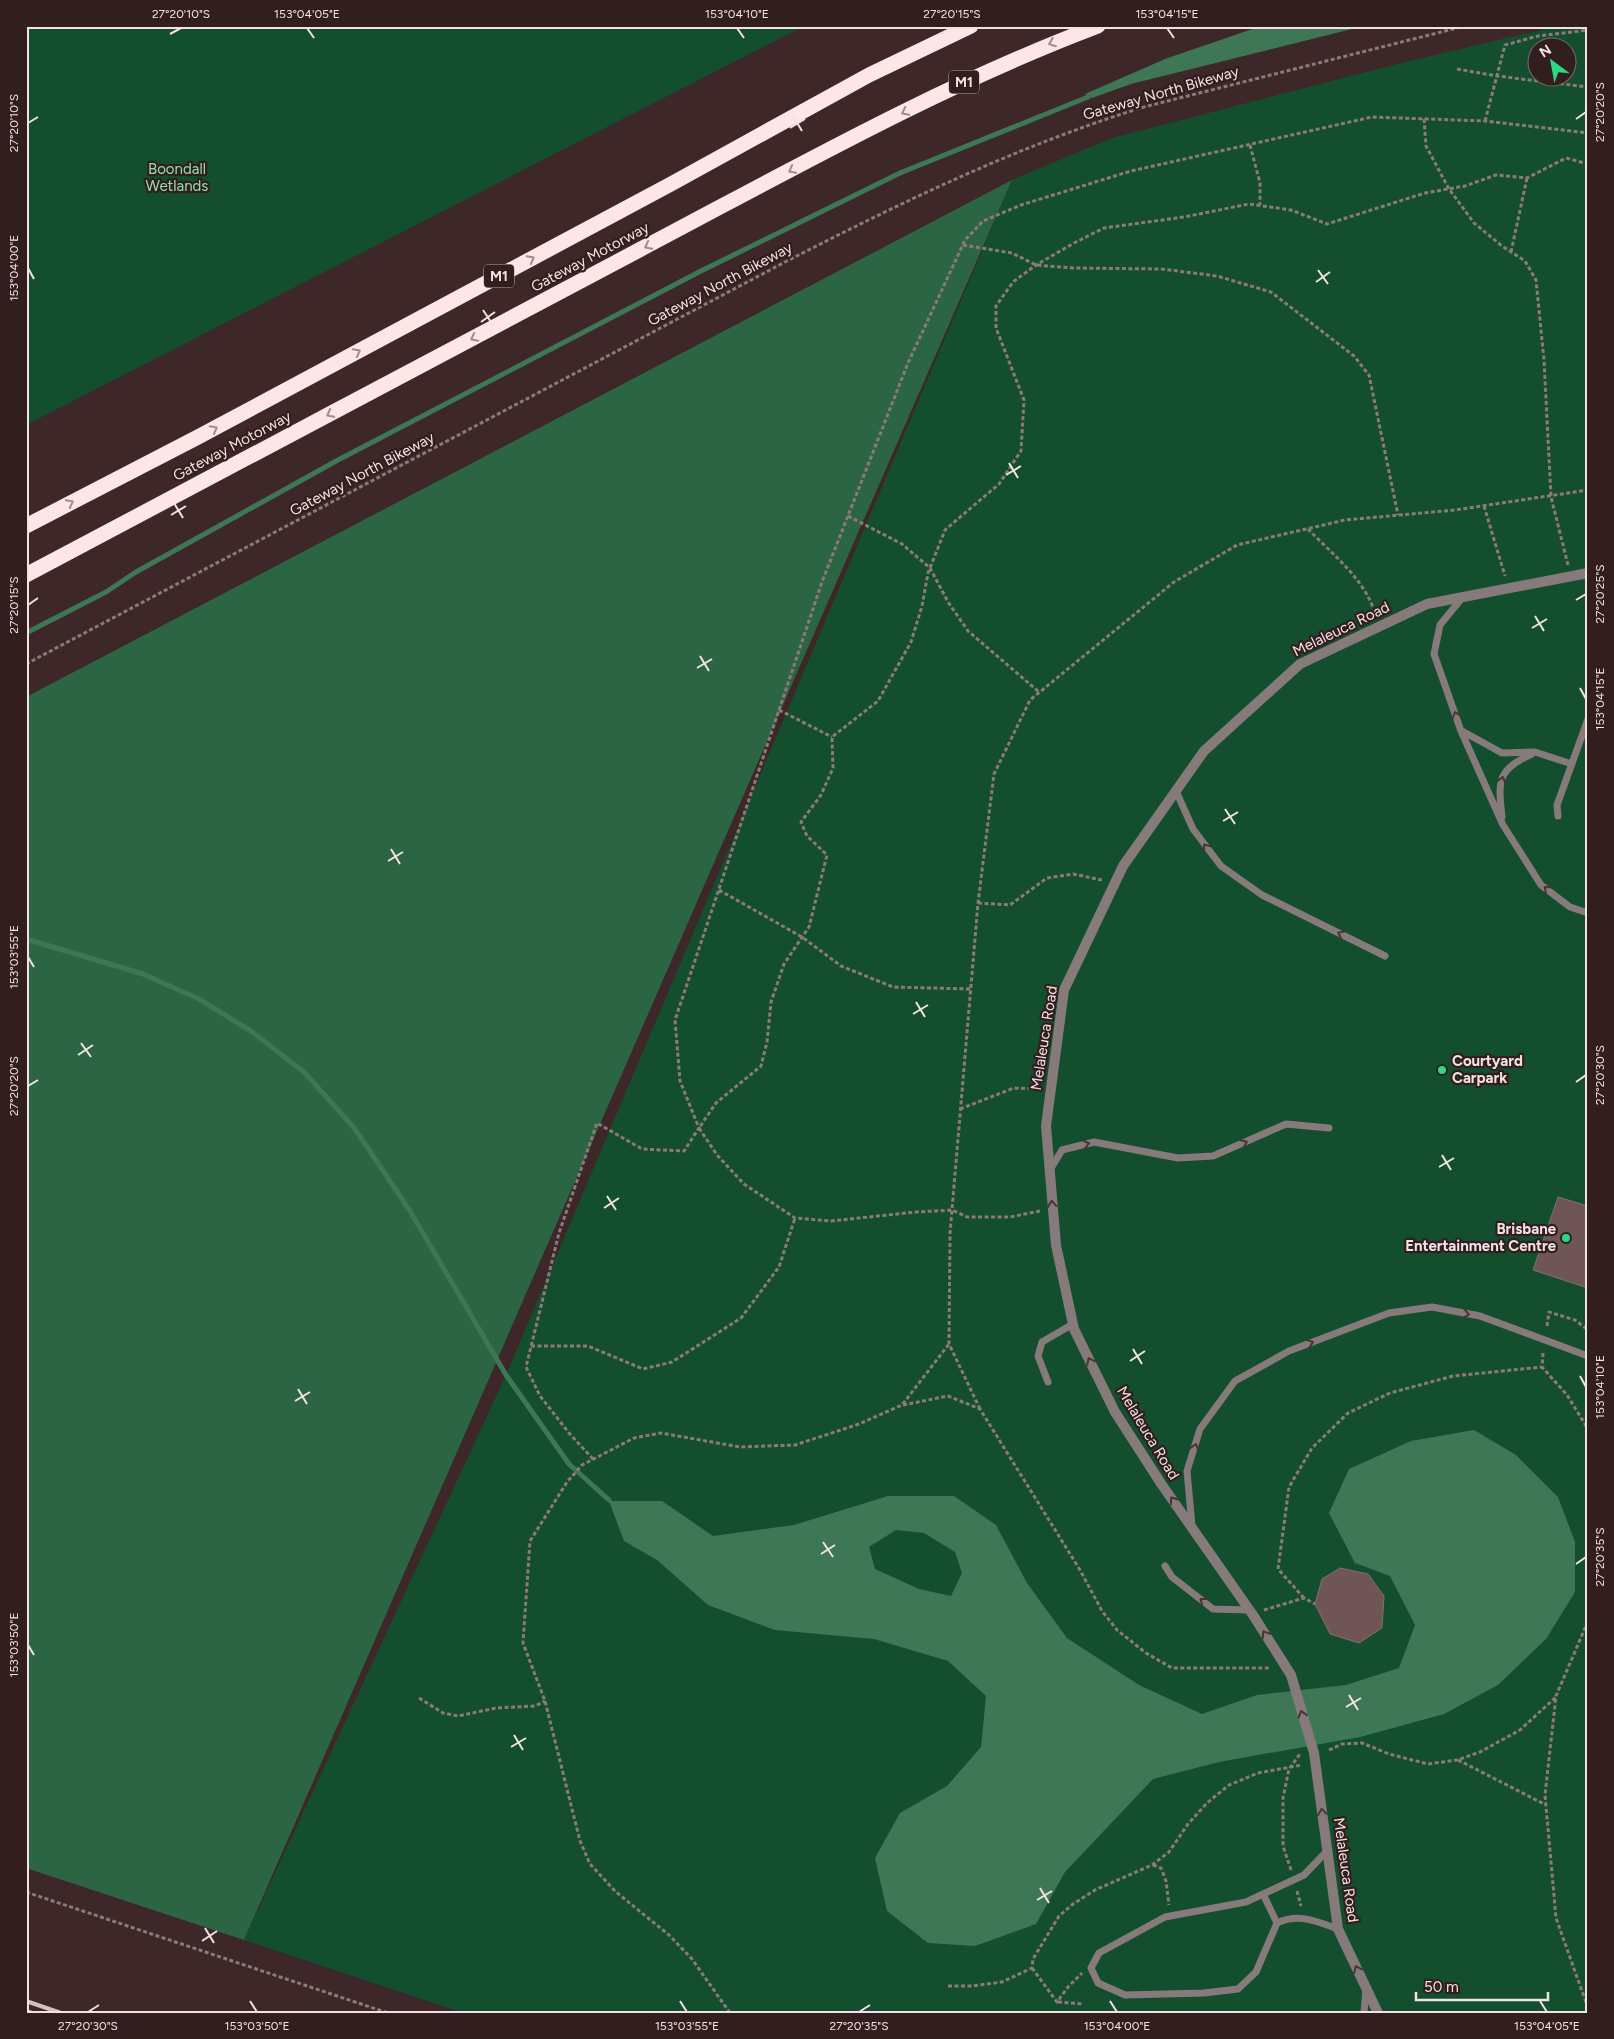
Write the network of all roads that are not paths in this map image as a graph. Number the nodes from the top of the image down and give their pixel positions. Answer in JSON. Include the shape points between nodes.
{"nodes":[{"id":1,"x":971,"y":26,"type":"edge"},
{"id":2,"x":1098,"y":26,"type":"edge"},
{"id":3,"x":26,"y":526,"type":"edge"},
{"id":4,"x":1588,"y":573,"type":"edge"},
{"id":5,"x":26,"y":575,"type":"edge"},
{"id":6,"x":1462,"y":598,"type":"junction"},
{"id":7,"x":1588,"y":720,"type":"edge"},
{"id":8,"x":1461,"y":731,"type":"junction"},
{"id":9,"x":1536,"y":752,"type":"junction"},
{"id":10,"x":1572,"y":764,"type":"junction"},
{"id":11,"x":1176,"y":791,"type":"junction"},
{"id":12,"x":1558,"y":816,"type":"dead end"},
{"id":13,"x":1502,"y":825,"type":"junction"},
{"id":14,"x":1588,"y":913,"type":"edge"},
{"id":15,"x":1385,"y":956,"type":"dead end"},
{"id":16,"x":1329,"y":1128,"type":"dead end"},
{"id":17,"x":1050,"y":1171,"type":"junction"},
{"id":18,"x":1073,"y":1324,"type":"junction"},
{"id":19,"x":1588,"y":1356,"type":"edge"},
{"id":20,"x":1048,"y":1382,"type":"dead end"},
{"id":21,"x":1192,"y":1529,"type":"junction"},
{"id":22,"x":1165,"y":1566,"type":"dead end"},
{"id":23,"x":1251,"y":1612,"type":"junction"},
{"id":24,"x":1328,"y":1850,"type":"junction"},
{"id":25,"x":1263,"y":1894,"type":"junction"},
{"id":26,"x":1277,"y":1924,"type":"junction"},
{"id":27,"x":1338,"y":1929,"type":"junction"},
{"id":28,"x":1366,"y":1987,"type":"junction"},
{"id":29,"x":1364,"y":2013,"type":"edge"},
{"id":30,"x":1378,"y":2013,"type":"edge"}],
"edges":[{"from":3,"to":1,"type":"highway","name":"Gateway Motorway","number":"M1","one_way":true,"via":[[672,184],[869,75]]},
{"from":2,"to":5,"type":"highway","name":"Gateway Motorway","number":"M1","one_way":true,"via":[[1042,47],[946,91]]},
{"from":4,"to":6,"type":"street","name":"Melaleuca Road"},
{"from":8,"to":6,"type":"lane","one_way":true,"via":[[1434,654],[1440,625]]},
{"from":6,"to":11,"type":"street","name":"Melaleuca Road","via":[[1427,604],[1300,664],[1204,751]]},
{"from":7,"to":10,"type":"lane"},
{"from":8,"to":9,"type":"lane","via":[[1502,753]]},
{"from":8,"to":13,"type":"lane"},
{"from":9,"to":10,"type":"lane"},
{"from":13,"to":9,"type":"lane","one_way":true,"via":[[1499,792],[1504,772],[1514,762]]},
{"from":10,"to":12,"type":"lane","via":[[1557,805]]},
{"from":15,"to":11,"type":"lane","one_way":true,"via":[[1262,895],[1221,866],[1193,829]]},
{"from":11,"to":17,"type":"street","name":"Melaleuca Road","via":[[1123,866],[1064,990],[1046,1126]]},
{"from":14,"to":13,"type":"lane","one_way":true,"via":[[1570,907],[1541,885]]},
{"from":17,"to":16,"type":"lane","one_way":true,"via":[[1062,1150],[1094,1142],[1187,1158],[1213,1156],[1286,1124]]},
{"from":18,"to":17,"type":"street","name":"Melaleuca Road","one_way":true,"via":[[1056,1245]]},
{"from":18,"to":20,"type":"lane","via":[[1042,1342],[1038,1356]]},
{"from":21,"to":18,"type":"street","name":"Melaleuca Road","one_way":true,"via":[[1115,1412]]},
{"from":21,"to":19,"type":"lane","one_way":true,"via":[[1187,1471],[1200,1429],[1235,1381],[1289,1351],[1389,1312],[1432,1307],[1480,1316]]},
{"from":21,"to":23,"type":"street","name":"Melaleuca Road"},
{"from":23,"to":22,"type":"lane","one_way":true,"via":[[1214,1609],[1172,1577]]},
{"from":24,"to":23,"type":"street","name":"Melaleuca Road","one_way":true,"via":[[1311,1757],[1290,1676]]},
{"from":24,"to":25,"type":"lane","via":[[1304,1875]]},
{"from":24,"to":27,"type":"street","name":"Melaleuca Road"},
{"from":25,"to":26,"type":"lane"},
{"from":25,"to":26,"type":"lane","via":[[1246,1902],[1164,1917],[1099,1953],[1091,1968],[1098,1983],[1125,1995],[1238,1990],[1256,1972]]},
{"from":26,"to":27,"type":"lane","via":[[1288,1918],[1313,1919]]},
{"from":28,"to":27,"type":"street","name":"Melaleuca Road","one_way":true},
{"from":28,"to":29,"type":"lane"},
{"from":28,"to":30,"type":"street","name":"Melaleuca Road"}]}
